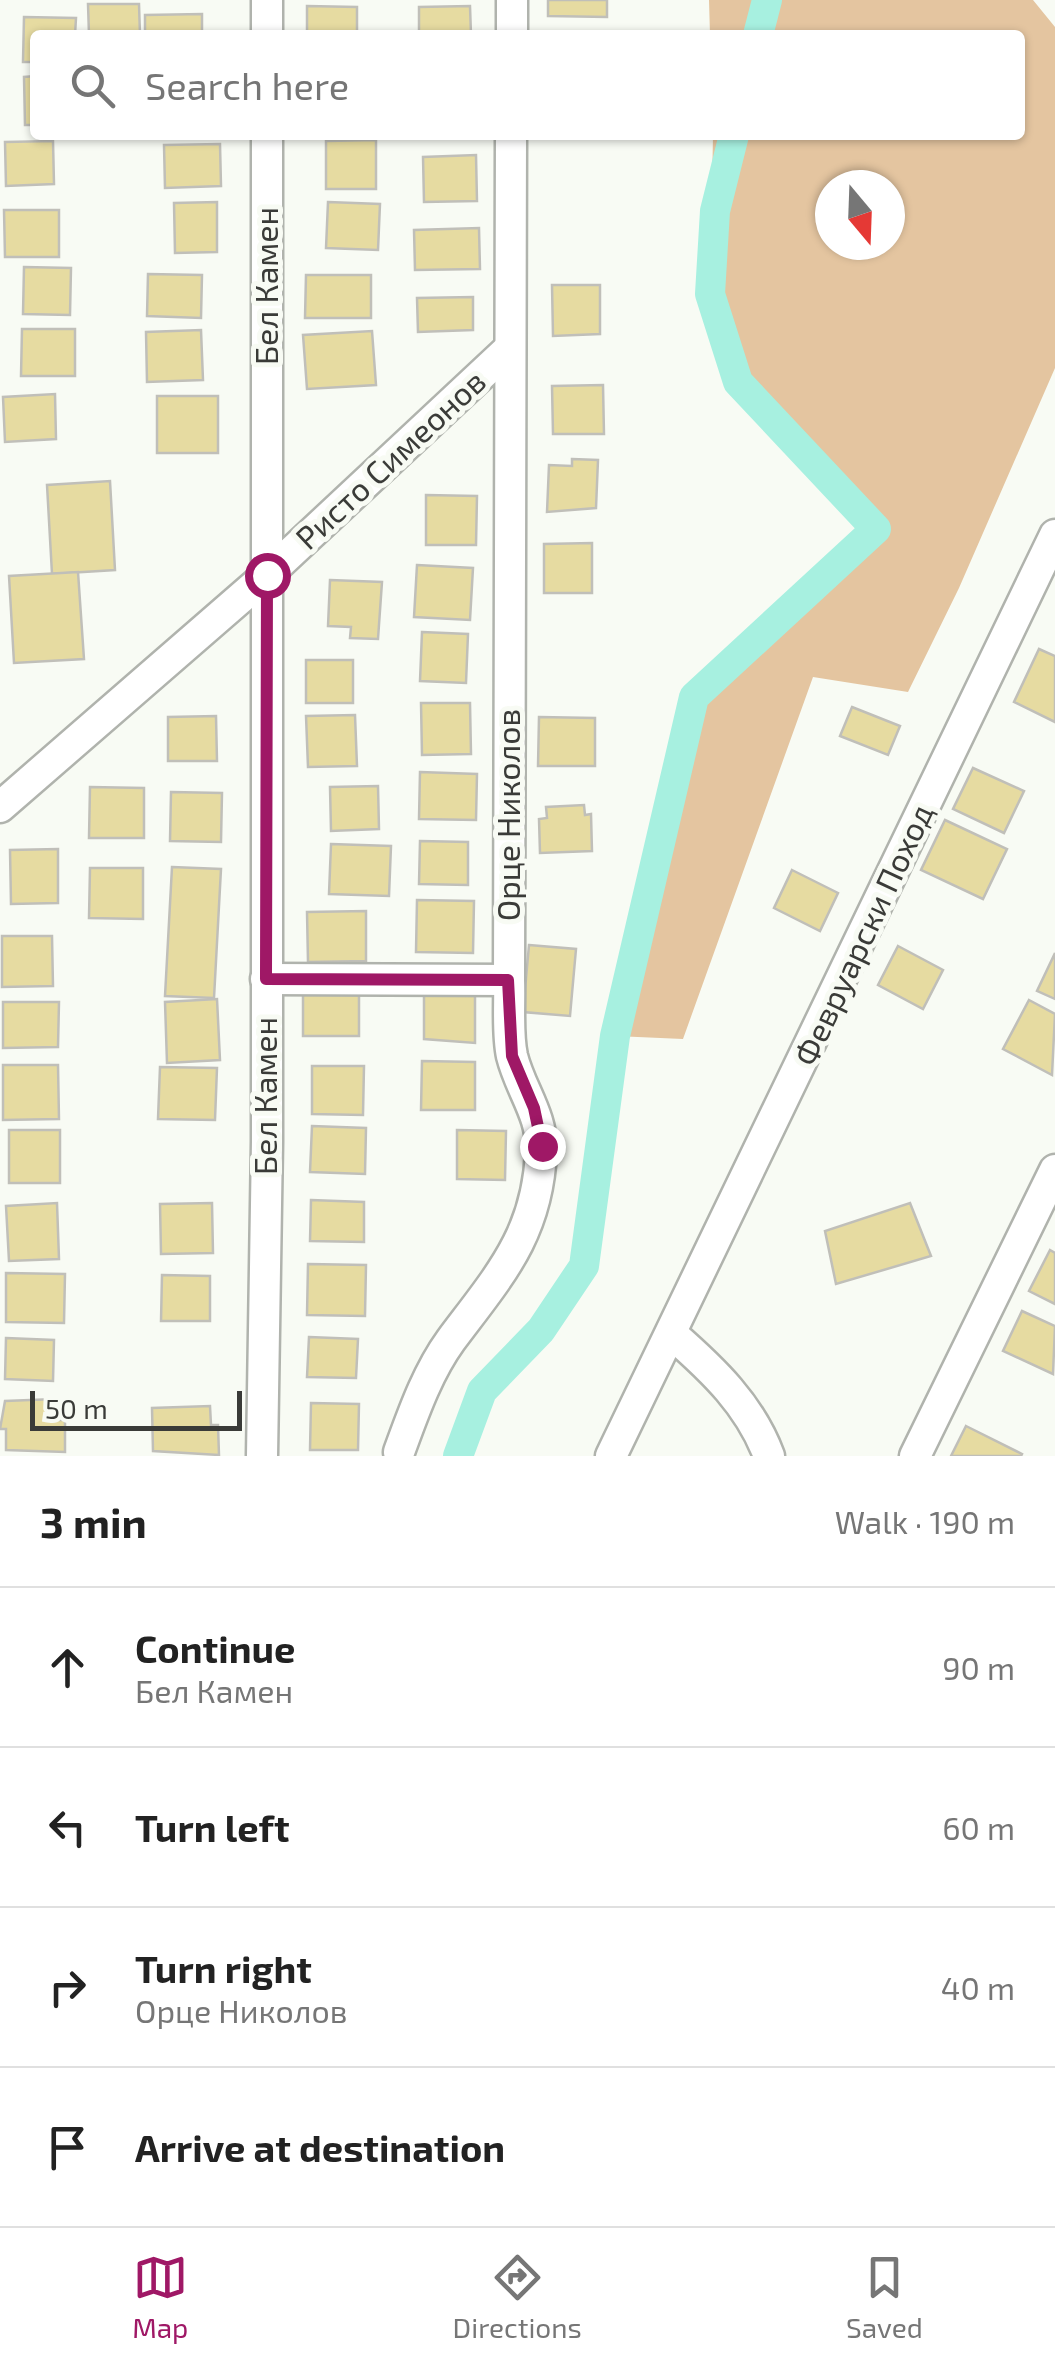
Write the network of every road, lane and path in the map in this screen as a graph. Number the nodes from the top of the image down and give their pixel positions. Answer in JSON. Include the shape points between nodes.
{"nodes":[{"id":1,"x":267,"y":0,"type":"edge"},
{"id":2,"x":512,"y":0,"type":"edge"},
{"id":3,"x":267,"y":30,"type":"edge"},
{"id":4,"x":512,"y":30,"type":"edge"},
{"id":5,"x":267,"y":140,"type":"edge"},
{"id":6,"x":511,"y":140,"type":"edge"},
{"id":7,"x":510,"y":348,"type":"junction"},
{"id":8,"x":1055,"y":535,"type":"edge"},
{"id":9,"x":267,"y":575,"type":"junction"},
{"id":10,"x":0,"y":807,"type":"edge"},
{"id":11,"x":266,"y":979,"type":"junction"},
{"id":12,"x":508,"y":980,"type":"junction"},
{"id":13,"x":1055,"y":1170,"type":"edge"},
{"id":14,"x":672,"y":1335,"type":"junction"},
{"id":15,"x":399,"y":1452,"type":"dead end"},
{"id":16,"x":262,"y":1456,"type":"edge"},
{"id":17,"x":611,"y":1456,"type":"edge"},
{"id":18,"x":769,"y":1456,"type":"edge"},
{"id":19,"x":915,"y":1456,"type":"edge"}],
"edges":[{"from":1,"to":3,"type":"street"},
{"from":2,"to":4,"type":"street"},
{"from":5,"to":9,"type":"street","name":"Бел Камен"},
{"from":6,"to":7,"type":"street","name":"Орце Николов"},
{"from":7,"to":9,"type":"street","name":"Ристо Симеонов"},
{"from":7,"to":12,"type":"street","name":"Орце Николов"},
{"from":8,"to":14,"type":"street","name":"Февруарски Поход"},
{"from":9,"to":10,"type":"street","name":"Ристо Симеонов"},
{"from":9,"to":11,"type":"street","name":"Бел Камен"},
{"from":11,"to":12,"type":"street"},
{"from":11,"to":16,"type":"street","name":"Бел Камен"},
{"from":12,"to":15,"type":"street","name":"Орце Николов","via":[[512,1056],[542,1146],[538,1197],[512,1261],[450,1342]]},
{"from":13,"to":19,"type":"street"},
{"from":14,"to":17,"type":"street","name":"Февруарски Поход"},
{"from":14,"to":18,"type":"street","via":[[721,1379]]}]}
